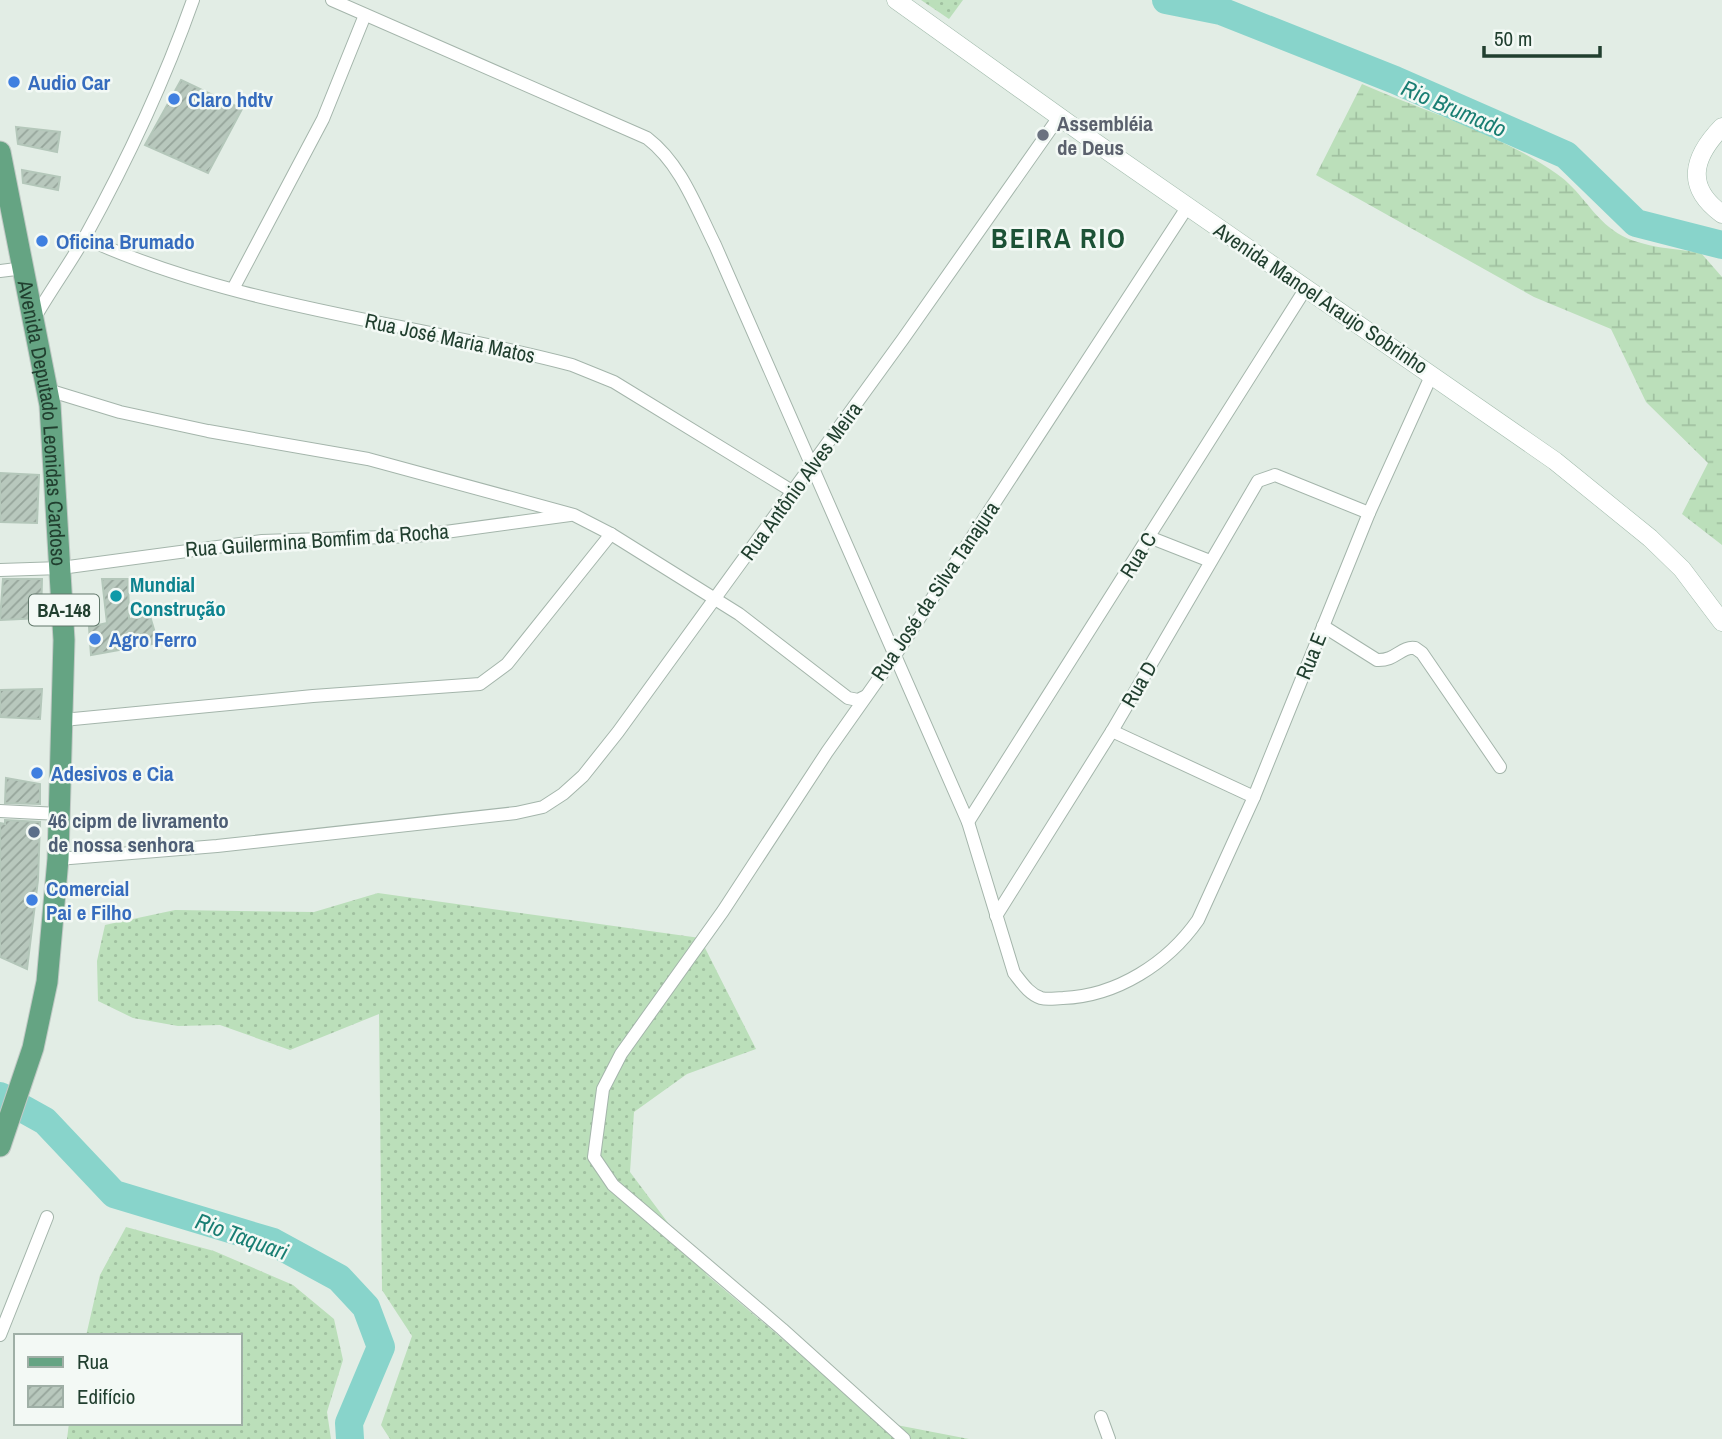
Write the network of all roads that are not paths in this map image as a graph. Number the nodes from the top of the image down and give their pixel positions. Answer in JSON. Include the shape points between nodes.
{"nodes":[{"id":1,"x":193,"y":0,"type":"edge"},
{"id":2,"x":332,"y":0,"type":"edge"},
{"id":3,"x":896,"y":0,"type":"edge"},
{"id":4,"x":365,"y":15,"type":"junction"},
{"id":5,"x":1059,"y":117,"type":"junction"},
{"id":6,"x":1722,"y":127,"type":"edge"},
{"id":7,"x":0,"y":152,"type":"edge"},
{"id":8,"x":1188,"y":206,"type":"junction"},
{"id":9,"x":1722,"y":214,"type":"edge"},
{"id":10,"x":85,"y":238,"type":"junction"},
{"id":11,"x":23,"y":268,"type":"junction"},
{"id":12,"x":0,"y":271,"type":"edge"},
{"id":13,"x":1306,"y":288,"type":"junction"},
{"id":14,"x":233,"y":289,"type":"junction"},
{"id":15,"x":34,"y":319,"type":"junction"},
{"id":16,"x":1433,"y":374,"type":"junction"},
{"id":17,"x":48,"y":390,"type":"junction"},
{"id":18,"x":812,"y":465,"type":"junction"},
{"id":19,"x":792,"y":491,"type":"junction"},
{"id":20,"x":1369,"y":513,"type":"junction"},
{"id":21,"x":574,"y":515,"type":"junction"},
{"id":22,"x":611,"y":534,"type":"junction"},
{"id":23,"x":1149,"y":537,"type":"junction"},
{"id":24,"x":1210,"y":561,"type":"junction"},
{"id":25,"x":61,"y":568,"type":"junction"},
{"id":26,"x":0,"y":570,"type":"edge"},
{"id":27,"x":716,"y":599,"type":"junction"},
{"id":28,"x":1722,"y":622,"type":"edge"},
{"id":29,"x":1323,"y":626,"type":"junction"},
{"id":30,"x":894,"y":657,"type":"junction"},
{"id":31,"x":864,"y":697,"type":"junction"},
{"id":32,"x":63,"y":720,"type":"junction"},
{"id":33,"x":1112,"y":731,"type":"junction"},
{"id":34,"x":1500,"y":767,"type":"dead end"},
{"id":35,"x":1254,"y":797,"type":"junction"},
{"id":36,"x":0,"y":811,"type":"edge"},
{"id":37,"x":59,"y":814,"type":"junction"},
{"id":38,"x":968,"y":822,"type":"junction"},
{"id":39,"x":58,"y":859,"type":"junction"},
{"id":40,"x":996,"y":916,"type":"junction"},
{"id":41,"x":2,"y":1141,"type":"edge"},
{"id":42,"x":47,"y":1217,"type":"dead end"},
{"id":43,"x":0,"y":1335,"type":"edge"},
{"id":44,"x":1101,"y":1417,"type":"dead end"},
{"id":45,"x":904,"y":1439,"type":"edge"},
{"id":46,"x":1109,"y":1439,"type":"edge"}],
"edges":[{"from":1,"to":10,"type":"street","via":[[161,85]]},
{"from":2,"to":4,"type":"street","name":"Rua E"},
{"from":3,"to":5,"type":"street","name":"Avenida Manoel Araujo Sobrinho"},
{"from":4,"to":14,"type":"street","via":[[323,119]]},
{"from":4,"to":18,"type":"street","name":"Rua E","via":[[629,130],[661,149],[687,188]]},
{"from":5,"to":8,"type":"street","name":"Avenida Manoel Araujo Sobrinho"},
{"from":5,"to":18,"type":"street","name":"Rua Antônio Alves Meira"},
{"from":6,"to":9,"type":"street","via":[[1704,152],[1696,181],[1700,194]]},
{"from":7,"to":11,"type":"main road","name":"Avenida Deputado Leonidas Cardoso","number":"BA-148"},
{"from":8,"to":13,"type":"street","name":"Avenida Manoel Araujo Sobrinho"},
{"from":8,"to":30,"type":"street","name":"Rua José da Silva Tanajura"},
{"from":10,"to":14,"type":"street","name":"Rua José Maria Matos","via":[[148,265]]},
{"from":10,"to":15,"type":"street"},
{"from":11,"to":12,"type":"street"},
{"from":11,"to":15,"type":"main road","name":"Avenida Deputado Leonidas Cardoso","number":"BA-148"},
{"from":13,"to":16,"type":"street","name":"Avenida Manoel Araujo Sobrinho"},
{"from":13,"to":23,"type":"street","name":"Rua C"},
{"from":14,"to":19,"type":"street","name":"Rua José Maria Matos","via":[[572,365],[638,396]]},
{"from":15,"to":17,"type":"main road","name":"Avenida Deputado Leonidas Cardoso","number":"BA-148"},
{"from":16,"to":20,"type":"street","name":"Rua E"},
{"from":16,"to":28,"type":"street","name":"Avenida Manoel Araujo Sobrinho","via":[[1609,502],[1682,569]]},
{"from":17,"to":21,"type":"street","via":[[208,431],[368,459]]},
{"from":17,"to":25,"type":"main road","name":"Avenida Deputado Leonidas Cardoso","number":"BA-148"},
{"from":18,"to":19,"type":"street","name":"Rua Antônio Alves Meira"},
{"from":18,"to":30,"type":"street","name":"Rua E"},
{"from":19,"to":27,"type":"street","name":"Rua Antônio Alves Meira"},
{"from":20,"to":24,"type":"street","name":"Rua D","via":[[1275,475],[1258,481]]},
{"from":20,"to":29,"type":"street","name":"Rua E"},
{"from":21,"to":22,"type":"street"},
{"from":21,"to":25,"type":"street","name":"Rua Guilermina Bomfim da Rocha","via":[[416,536],[250,542]]},
{"from":22,"to":27,"type":"street"},
{"from":22,"to":32,"type":"street","via":[[507,664],[480,684]]},
{"from":23,"to":24,"type":"street"},
{"from":23,"to":38,"type":"street","name":"Rua C"},
{"from":24,"to":33,"type":"street","name":"Rua D"},
{"from":25,"to":26,"type":"street","name":"Rua Guilermina Bomfim da Rocha"},
{"from":25,"to":32,"type":"main road","name":"Avenida Deputado Leonidas Cardoso","number":"BA-148"},
{"from":27,"to":31,"type":"street","via":[[848,698]]},
{"from":27,"to":39,"type":"street","name":"Rua Antônio Alves Meira","via":[[583,776],[543,807],[218,846]]},
{"from":29,"to":34,"type":"street","via":[[1377,660],[1387,661],[1415,648]]},
{"from":29,"to":35,"type":"street","name":"Rua E"},
{"from":30,"to":31,"type":"street","name":"Rua José da Silva Tanajura"},
{"from":30,"to":38,"type":"street","name":"Rua E"},
{"from":31,"to":45,"type":"street","name":"Rua José da Silva Tanajura","via":[[621,1054],[603,1089],[594,1157],[613,1185]]},
{"from":32,"to":37,"type":"main road","name":"Avenida Deputado Leonidas Cardoso","number":"BA-148"},
{"from":33,"to":35,"type":"street"},
{"from":33,"to":40,"type":"street","name":"Rua D"},
{"from":35,"to":40,"type":"street","name":"Rua E","via":[[1216,885],[1188,935],[1160,961],[1111,988],[1073,998],[1043,998],[1028,990],[1014,973]]},
{"from":36,"to":37,"type":"street"},
{"from":37,"to":39,"type":"main road","name":"Avenida Deputado Leonidas Cardoso","number":"BA-148"},
{"from":38,"to":40,"type":"street","name":"Rua E"},
{"from":39,"to":41,"type":"main road","name":"Avenida Deputado Leonidas Cardoso","number":"BA-148","via":[[47,982],[26,1071]]},
{"from":42,"to":43,"type":"street"},
{"from":44,"to":46,"type":"street"}]}
